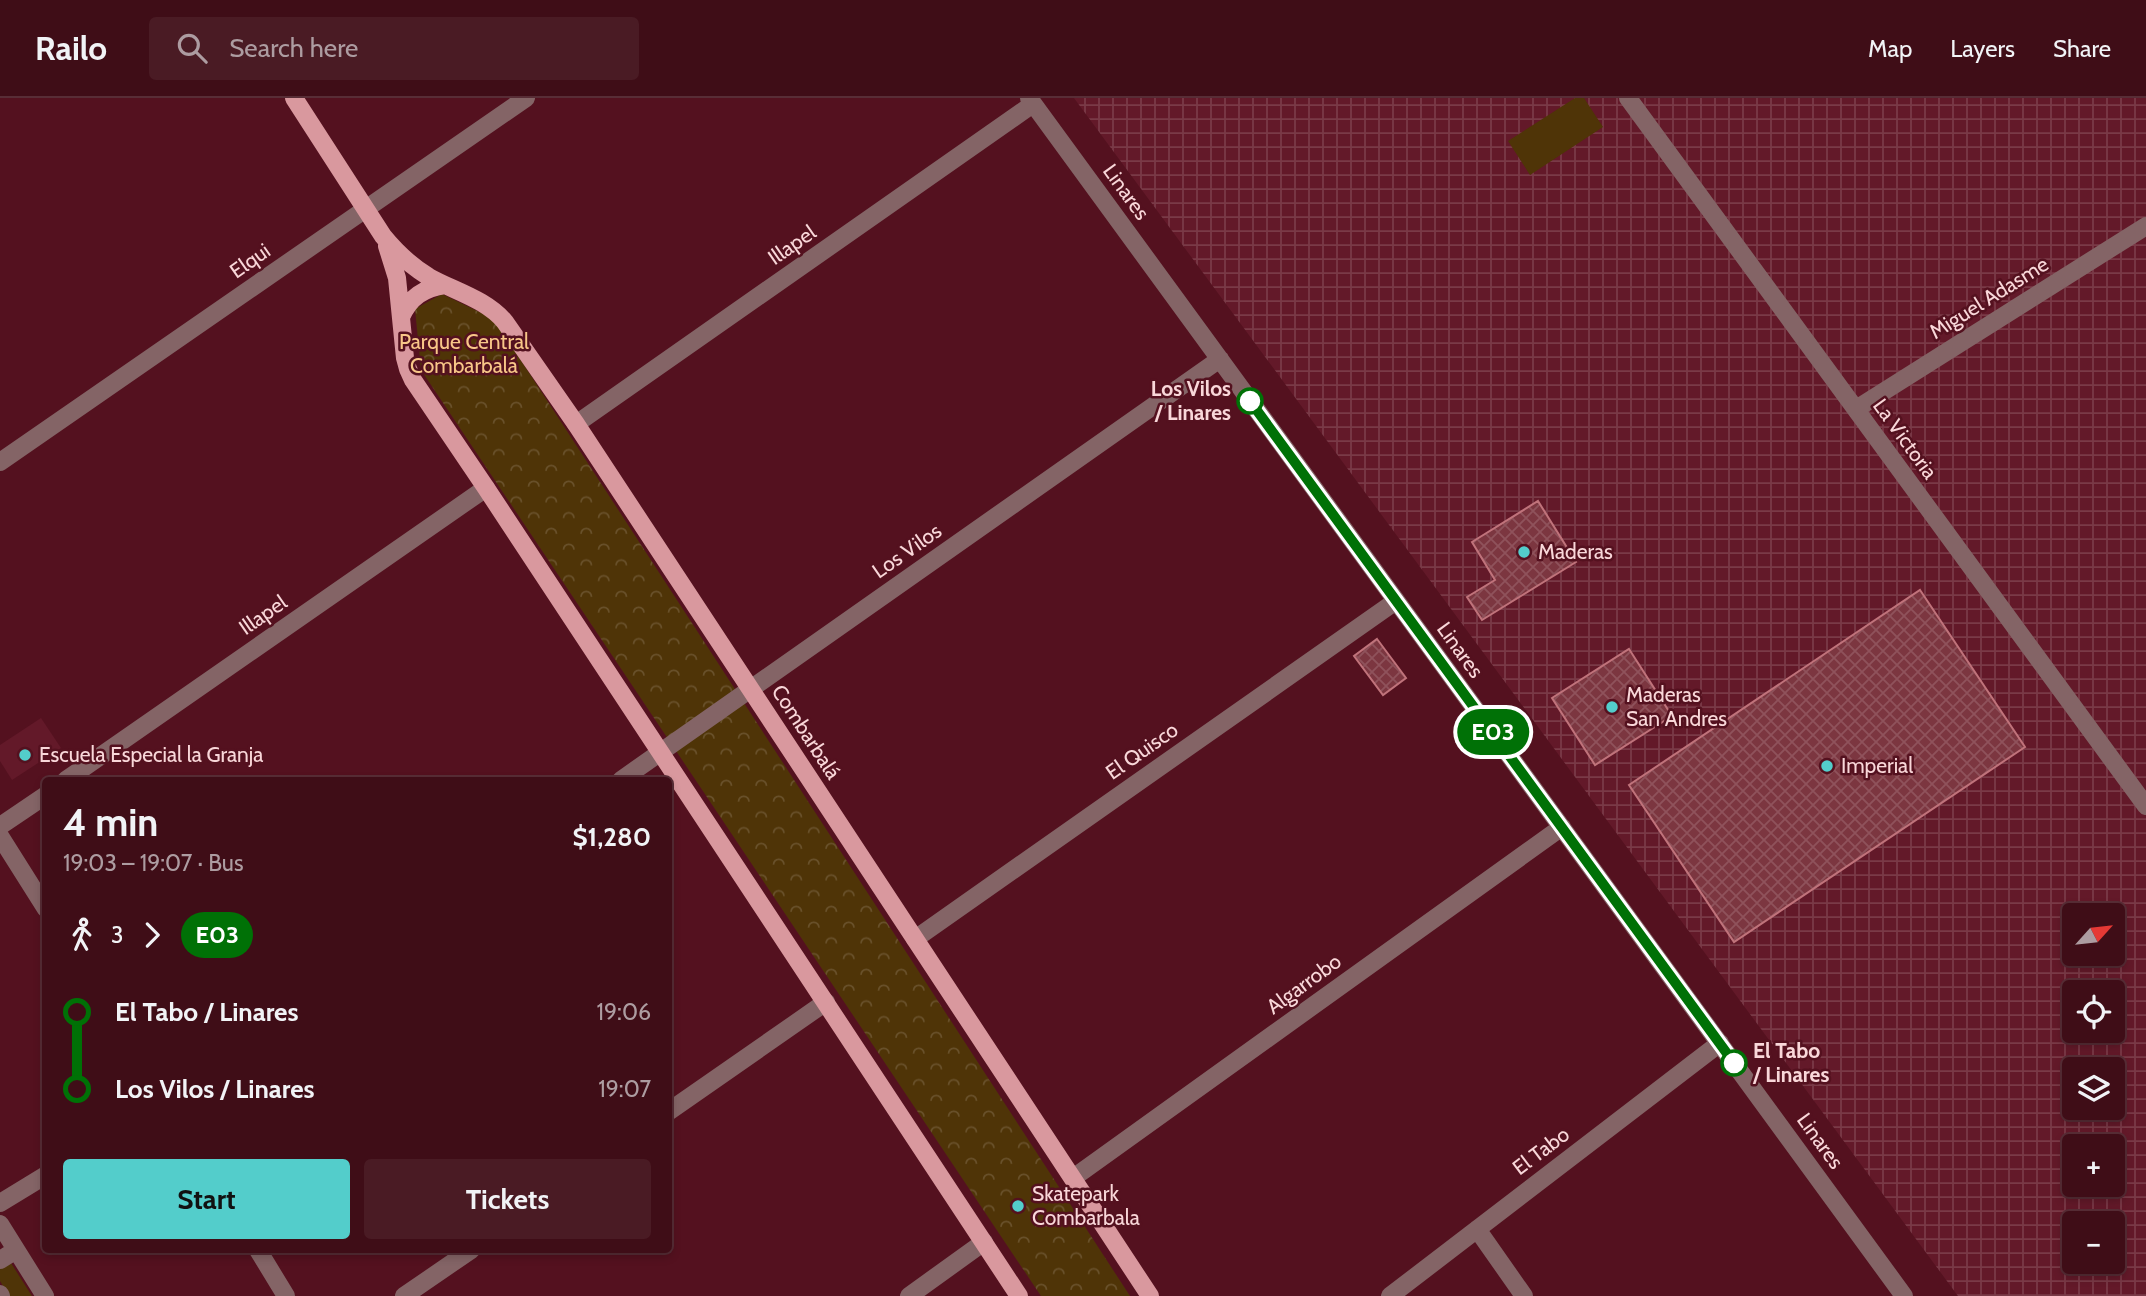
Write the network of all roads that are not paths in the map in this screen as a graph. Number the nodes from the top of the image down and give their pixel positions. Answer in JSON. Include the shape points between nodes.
{"nodes":[{"id":1,"x":294,"y":98,"type":"edge"},
{"id":2,"x":526,"y":98,"type":"edge"},
{"id":3,"x":1628,"y":98,"type":"edge"},
{"id":4,"x":1031,"y":101,"type":"edge"},
{"id":5,"x":365,"y":209,"type":"junction"},
{"id":6,"x":2146,"y":226,"type":"edge"},
{"id":7,"x":383,"y":236,"type":"junction"},
{"id":8,"x":445,"y":285,"type":"junction"},
{"id":9,"x":401,"y":317,"type":"junction"},
{"id":10,"x":1220,"y":359,"type":"junction"},
{"id":11,"x":1856,"y":409,"type":"junction"},
{"id":12,"x":576,"y":424,"type":"junction"},
{"id":13,"x":0,"y":462,"type":"edge"},
{"id":14,"x":486,"y":488,"type":"junction"},
{"id":15,"x":1396,"y":601,"type":"junction"},
{"id":16,"x":751,"y":689,"type":"junction"},
{"id":17,"x":661,"y":752,"type":"junction"},
{"id":18,"x":70,"y":777,"type":"edge"},
{"id":19,"x":625,"y":777,"type":"edge"},
{"id":20,"x":42,"y":798,"type":"edge"},
{"id":21,"x":2146,"y":806,"type":"edge"},
{"id":22,"x":0,"y":827,"type":"edge"},
{"id":23,"x":1562,"y":827,"type":"junction"},
{"id":24,"x":0,"y":836,"type":"edge"},
{"id":25,"x":42,"y":903,"type":"edge"},
{"id":26,"x":915,"y":939,"type":"junction"},
{"id":27,"x":825,"y":1002,"type":"junction"},
{"id":28,"x":1720,"y":1043,"type":"junction"},
{"id":29,"x":672,"y":1109,"type":"edge"},
{"id":30,"x":42,"y":1177,"type":"edge"},
{"id":31,"x":1073,"y":1178,"type":"junction"},
{"id":32,"x":0,"y":1203,"type":"edge"},
{"id":33,"x":0,"y":1224,"type":"edge"},
{"id":34,"x":1477,"y":1229,"type":"junction"},
{"id":35,"x":984,"y":1242,"type":"junction"},
{"id":36,"x":16,"y":1250,"type":"junction"},
{"id":37,"x":260,"y":1253,"type":"edge"},
{"id":38,"x":467,"y":1253,"type":"edge"},
{"id":39,"x":0,"y":1260,"type":"edge"},
{"id":40,"x":45,"y":1296,"type":"edge"},
{"id":41,"x":286,"y":1296,"type":"edge"},
{"id":42,"x":404,"y":1296,"type":"edge"},
{"id":43,"x":909,"y":1296,"type":"edge"},
{"id":44,"x":1020,"y":1296,"type":"edge"},
{"id":45,"x":1150,"y":1296,"type":"edge"},
{"id":46,"x":1390,"y":1296,"type":"edge"},
{"id":47,"x":1524,"y":1296,"type":"edge"},
{"id":48,"x":1905,"y":1296,"type":"edge"}],
"edges":[{"from":1,"to":5,"type":"main road","name":"Combarbalá"},
{"from":2,"to":5,"type":"street","name":"Elqui"},
{"from":3,"to":11,"type":"street","name":"La Victoria"},
{"from":4,"to":10,"type":"street","name":"Linares"},
{"from":4,"to":12,"type":"street","name":"Illapel"},
{"from":5,"to":7,"type":"main road","name":"Combarbalá"},
{"from":5,"to":13,"type":"street","name":"Elqui"},
{"from":6,"to":11,"type":"street","name":"Miguel Adasme"},
{"from":7,"to":8,"type":"main road","name":"Combarbalá","via":[[413,266]]},
{"from":7,"to":9,"type":"main road","name":"Combarbalá","via":[[397,278]]},
{"from":8,"to":9,"type":"main road","via":[[420,292]]},
{"from":8,"to":12,"type":"main road","name":"Combarbalá","via":[[498,313]]},
{"from":9,"to":14,"type":"main road","name":"Combarbalá","via":[[404,358],[413,380]]},
{"from":10,"to":15,"type":"street","name":"Linares"},
{"from":10,"to":16,"type":"street","name":"Los Vilos"},
{"from":11,"to":21,"type":"street","name":"La Victoria"},
{"from":12,"to":16,"type":"main road","name":"Combarbalá"},
{"from":14,"to":17,"type":"main road","name":"Combarbalá"},
{"from":14,"to":18,"type":"street","name":"Illapel"},
{"from":15,"to":23,"type":"street","name":"Linares"},
{"from":15,"to":26,"type":"street","name":"El Quisco"},
{"from":16,"to":17,"type":"street","name":"Los Vilos"},
{"from":16,"to":26,"type":"main road","name":"Combarbalá"},
{"from":17,"to":19,"type":"street","name":"Los Vilos"},
{"from":17,"to":27,"type":"main road","name":"Combarbalá"},
{"from":20,"to":22,"type":"street"},
{"from":23,"to":28,"type":"street","name":"Linares"},
{"from":23,"to":31,"type":"street","name":"Algarrobo"},
{"from":24,"to":25,"type":"street"},
{"from":26,"to":31,"type":"main road","name":"Combarbalá"},
{"from":27,"to":29,"type":"street"},
{"from":27,"to":35,"type":"main road","name":"Combarbalá"},
{"from":28,"to":34,"type":"street","name":"El Tabo"},
{"from":28,"to":48,"type":"street","name":"Linares"},
{"from":30,"to":32,"type":"street"},
{"from":31,"to":45,"type":"main road","name":"Combarbalá"},
{"from":33,"to":36,"type":"street"},
{"from":34,"to":46,"type":"street","name":"El Tabo"},
{"from":34,"to":47,"type":"street"},
{"from":35,"to":43,"type":"street"},
{"from":35,"to":44,"type":"main road","name":"Combarbalá"},
{"from":36,"to":39,"type":"street"},
{"from":36,"to":40,"type":"street"},
{"from":37,"to":41,"type":"street"},
{"from":38,"to":42,"type":"street"}]}
